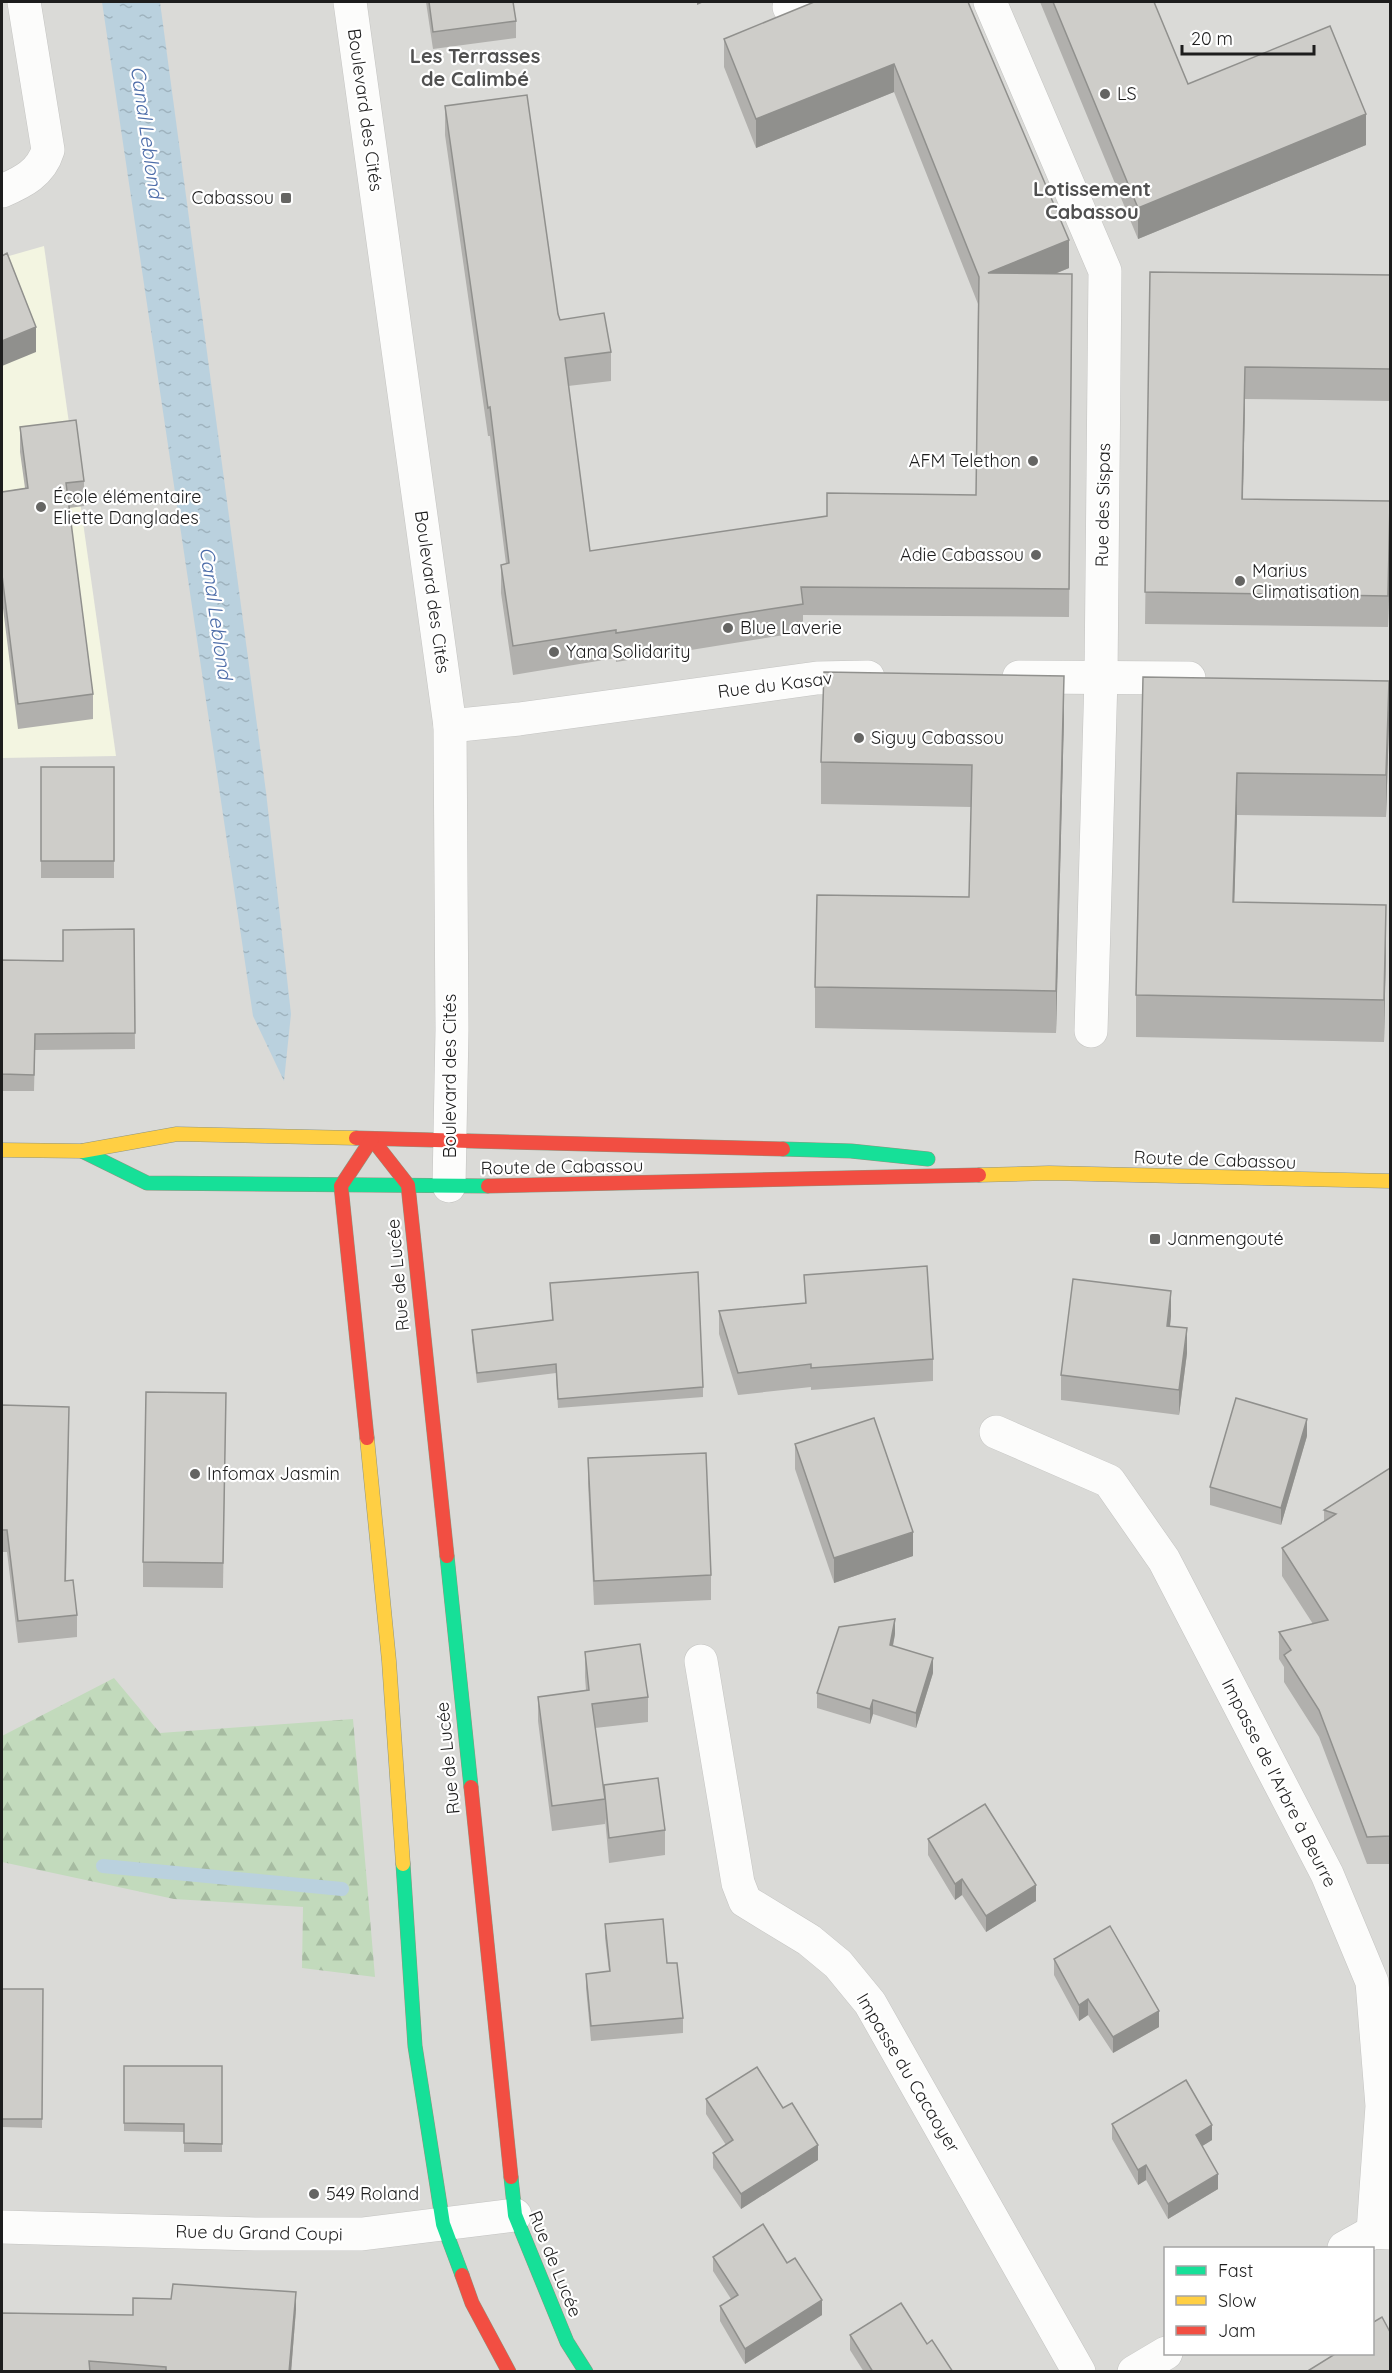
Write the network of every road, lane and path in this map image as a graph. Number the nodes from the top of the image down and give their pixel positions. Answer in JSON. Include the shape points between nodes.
{"nodes":[{"id":1,"x":24,"y":2,"type":"edge"},
{"id":2,"x":350,"y":2,"type":"edge"},
{"id":3,"x":990,"y":2,"type":"edge"},
{"id":4,"x":2,"y":191,"type":"edge"},
{"id":5,"x":900,"y":677,"type":"edge"},
{"id":6,"x":994,"y":677,"type":"edge"},
{"id":7,"x":1101,"y":677,"type":"junction"},
{"id":8,"x":1217,"y":678,"type":"edge"},
{"id":9,"x":450,"y":726,"type":"junction"},
{"id":10,"x":1091,"y":1031,"type":"dead end"},
{"id":11,"x":372,"y":1139,"type":"junction"},
{"id":12,"x":451,"y":1140,"type":"junction"},
{"id":13,"x":2,"y":1150,"type":"edge"},
{"id":14,"x":82,"y":1151,"type":"junction"},
{"id":15,"x":1049,"y":1173,"type":"junction"},
{"id":16,"x":1387,"y":1183,"type":"edge"},
{"id":17,"x":408,"y":1185,"type":"junction"},
{"id":18,"x":341,"y":1186,"type":"junction"},
{"id":19,"x":449,"y":1186,"type":"junction"},
{"id":20,"x":996,"y":1432,"type":"dead end"},
{"id":21,"x":702,"y":1661,"type":"dead end"},
{"id":22,"x":515,"y":2215,"type":"junction"},
{"id":23,"x":443,"y":2224,"type":"junction"},
{"id":24,"x":2,"y":2227,"type":"edge"},
{"id":25,"x":1382,"y":2233,"type":"edge"},
{"id":26,"x":1347,"y":2247,"type":"edge"},
{"id":27,"x":1164,"y":2354,"type":"edge"},
{"id":28,"x":509,"y":2372,"type":"edge"},
{"id":29,"x":586,"y":2372,"type":"edge"},
{"id":30,"x":1079,"y":2372,"type":"edge"},
{"id":31,"x":1134,"y":2372,"type":"edge"}],
"edges":[{"from":1,"to":4,"type":"street","via":[[48,150],[44,164],[34,173]]},
{"from":2,"to":9,"type":"street","name":"Boulevard des Cités"},
{"from":3,"to":7,"type":"street","name":"Rue des Sispas","via":[[1105,271]]},
{"from":5,"to":9,"type":"street","name":"Rue du Kasav","via":[[817,678]]},
{"from":6,"to":7,"type":"street"},
{"from":7,"to":8,"type":"street"},
{"from":7,"to":10,"type":"street","name":"Rue des Sispas"},
{"from":9,"to":12,"type":"street","name":"Boulevard des Cités"},
{"from":11,"to":12,"type":"street","name":"Route de Cabassou"},
{"from":11,"to":14,"type":"street","name":"Route de Cabassou","via":[[177,1134]]},
{"from":11,"to":17,"type":"street"},
{"from":11,"to":18,"type":"street"},
{"from":12,"to":15,"type":"street","name":"Route de Cabassou","via":[[851,1151]]},
{"from":12,"to":19,"type":"street","name":"Boulevard des Cités"},
{"from":13,"to":14,"type":"street","name":"Route de Cabassou"},
{"from":14,"to":18,"type":"street","name":"Route de Cabassou","via":[[147,1183]]},
{"from":15,"to":16,"type":"street","name":"Route de Cabassou"},
{"from":15,"to":19,"type":"street","name":"Route de Cabassou","via":[[590,1186]]},
{"from":17,"to":18,"type":"street","name":"Route de Cabassou"},
{"from":17,"to":19,"type":"street","name":"Route de Cabassou"},
{"from":17,"to":22,"type":"street","name":"Rue de Lucée"},
{"from":18,"to":23,"type":"street","via":[[389,1661],[415,2046]]},
{"from":20,"to":25,"type":"street","name":"Impasse de l'Arbre à Beurre","via":[[1109,1481],[1164,1560],[1327,1874],[1372,1982],[1382,2106]]},
{"from":21,"to":30,"type":"street","name":"Impasse du Cacaoyer","via":[[738,1883],[745,1901],[809,1940],[838,1964],[870,2003]]},
{"from":22,"to":23,"type":"street","name":"Rue du Grand Coupi"},
{"from":22,"to":29,"type":"street","name":"Rue de Lucée","via":[[567,2342]]},
{"from":23,"to":24,"type":"street","name":"Rue du Grand Coupi","via":[[362,2234]]},
{"from":23,"to":28,"type":"street","via":[[472,2302]]},
{"from":25,"to":26,"type":"street"},
{"from":27,"to":31,"type":"street"}]}
